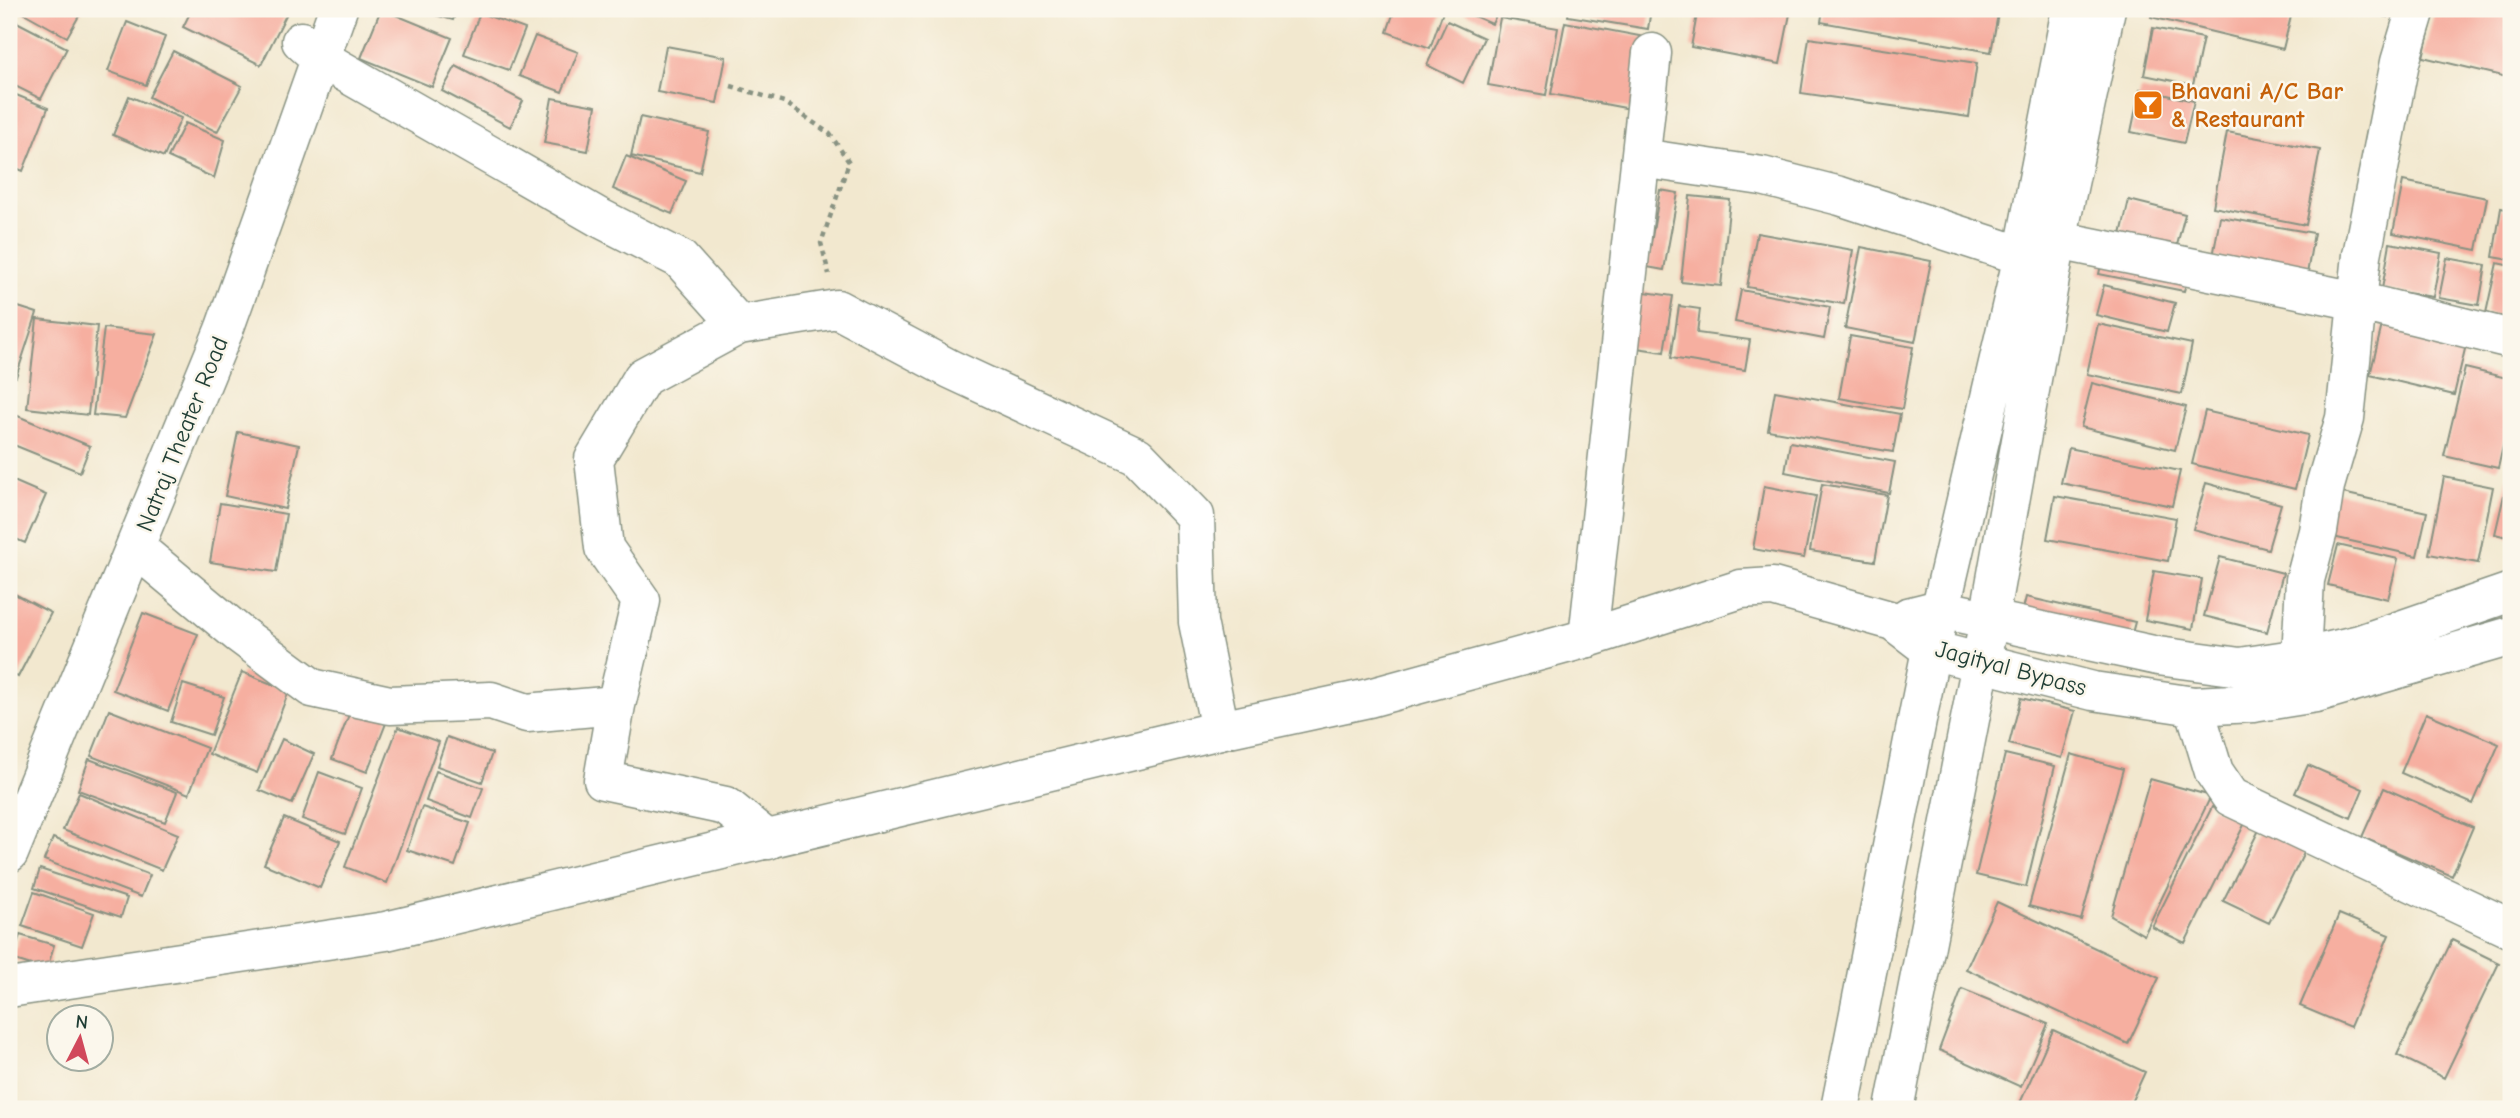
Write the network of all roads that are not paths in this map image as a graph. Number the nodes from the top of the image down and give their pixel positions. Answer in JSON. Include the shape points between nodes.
{"nodes":[{"id":1,"x":338,"y":9,"type":"edge"},
{"id":2,"x":2071,"y":9,"type":"edge"},
{"id":3,"x":2106,"y":9,"type":"edge"},
{"id":4,"x":2416,"y":9,"type":"edge"},
{"id":5,"x":310,"y":36,"type":"edge"},
{"id":6,"x":1652,"y":53,"type":"dead end"},
{"id":7,"x":1641,"y":158,"type":"junction"},
{"id":8,"x":2057,"y":240,"type":"junction"},
{"id":9,"x":2023,"y":256,"type":"junction"},
{"id":10,"x":2357,"y":301,"type":"junction"},
{"id":11,"x":739,"y":326,"type":"junction"},
{"id":12,"x":2511,"y":339,"type":"edge"},
{"id":13,"x":136,"y":548,"type":"junction"},
{"id":14,"x":2511,"y":592,"type":"edge"},
{"id":15,"x":1940,"y":609,"type":"junction"},
{"id":16,"x":1893,"y":621,"type":"junction"},
{"id":17,"x":1989,"y":621,"type":"junction"},
{"id":18,"x":2511,"y":636,"type":"edge"},
{"id":19,"x":1588,"y":638,"type":"junction"},
{"id":20,"x":1931,"y":650,"type":"junction"},
{"id":21,"x":2301,"y":658,"type":"junction"},
{"id":22,"x":1981,"y":663,"type":"junction"},
{"id":23,"x":616,"y":705,"type":"junction"},
{"id":24,"x":2194,"y":706,"type":"junction"},
{"id":25,"x":1220,"y":730,"type":"junction"},
{"id":26,"x":9,"y":795,"type":"edge"},
{"id":27,"x":768,"y":840,"type":"junction"},
{"id":28,"x":9,"y":853,"type":"edge"},
{"id":29,"x":2511,"y":929,"type":"edge"},
{"id":30,"x":9,"y":988,"type":"edge"},
{"id":31,"x":1840,"y":1109,"type":"edge"},
{"id":32,"x":1894,"y":1109,"type":"edge"}],
"edges":[{"from":1,"to":5,"type":"main road","name":"Natraj Theater Road"},
{"from":2,"to":9,"type":"main road"},
{"from":3,"to":8,"type":"main road"},
{"from":4,"to":10,"type":"main road","via":[[2400,62]]},
{"from":5,"to":11,"type":"main road","via":[[598,217],[680,259]]},
{"from":5,"to":13,"type":"main road","name":"Natraj Theater Road","via":[[224,330]]},
{"from":5,"to":26,"type":"main road","name":"Natraj Theater Road","via":[[118,536]]},
{"from":6,"to":7,"type":"main road"},
{"from":7,"to":9,"type":"main road","via":[[1762,176],[1840,196]]},
{"from":7,"to":19,"type":"main road"},
{"from":8,"to":10,"type":"main road"},
{"from":8,"to":17,"type":"main road"},
{"from":9,"to":15,"type":"main road"},
{"from":10,"to":12,"type":"main road"},
{"from":10,"to":21,"type":"main road","via":[[2344,418],[2305,580]]},
{"from":11,"to":23,"type":"main road","via":[[643,377],[594,459],[604,548],[641,601]]},
{"from":11,"to":25,"type":"main road","via":[[838,309],[950,369],[1138,456],[1195,516],[1198,622]]},
{"from":13,"to":23,"type":"main road","via":[[238,634],[312,688],[390,705],[491,701],[527,713]]},
{"from":13,"to":28,"type":"main road","name":"Natraj Theater Road"},
{"from":14,"to":21,"type":"main road","name":"Jagityal Bypass"},
{"from":15,"to":16,"type":"main road","name":"Jagityal Bypass"},
{"from":15,"to":17,"type":"main road","name":"Jagityal Bypass"},
{"from":15,"to":20,"type":"main road"},
{"from":16,"to":19,"type":"main road","via":[[1773,587],[1741,589]]},
{"from":16,"to":20,"type":"main road","name":"Jagityal Bypass"},
{"from":17,"to":21,"type":"main road","name":"Jagityal Bypass","via":[[2158,656],[2240,667]]},
{"from":17,"to":22,"type":"main road"},
{"from":18,"to":24,"type":"main road","name":"Jagityal Bypass","via":[[2316,693]]},
{"from":19,"to":25,"type":"main road","via":[[1369,698]]},
{"from":20,"to":22,"type":"main road","name":"Jagityal Bypass"},
{"from":20,"to":31,"type":"main road"},
{"from":22,"to":24,"type":"main road","name":"Jagityal Bypass","via":[[2093,691]]},
{"from":22,"to":32,"type":"main road"},
{"from":23,"to":27,"type":"main road","via":[[603,780],[726,806]]},
{"from":24,"to":29,"type":"main road","via":[[2214,772],[2231,797]]},
{"from":25,"to":27,"type":"main road"},
{"from":27,"to":30,"type":"main road","via":[[386,931]]}]}
